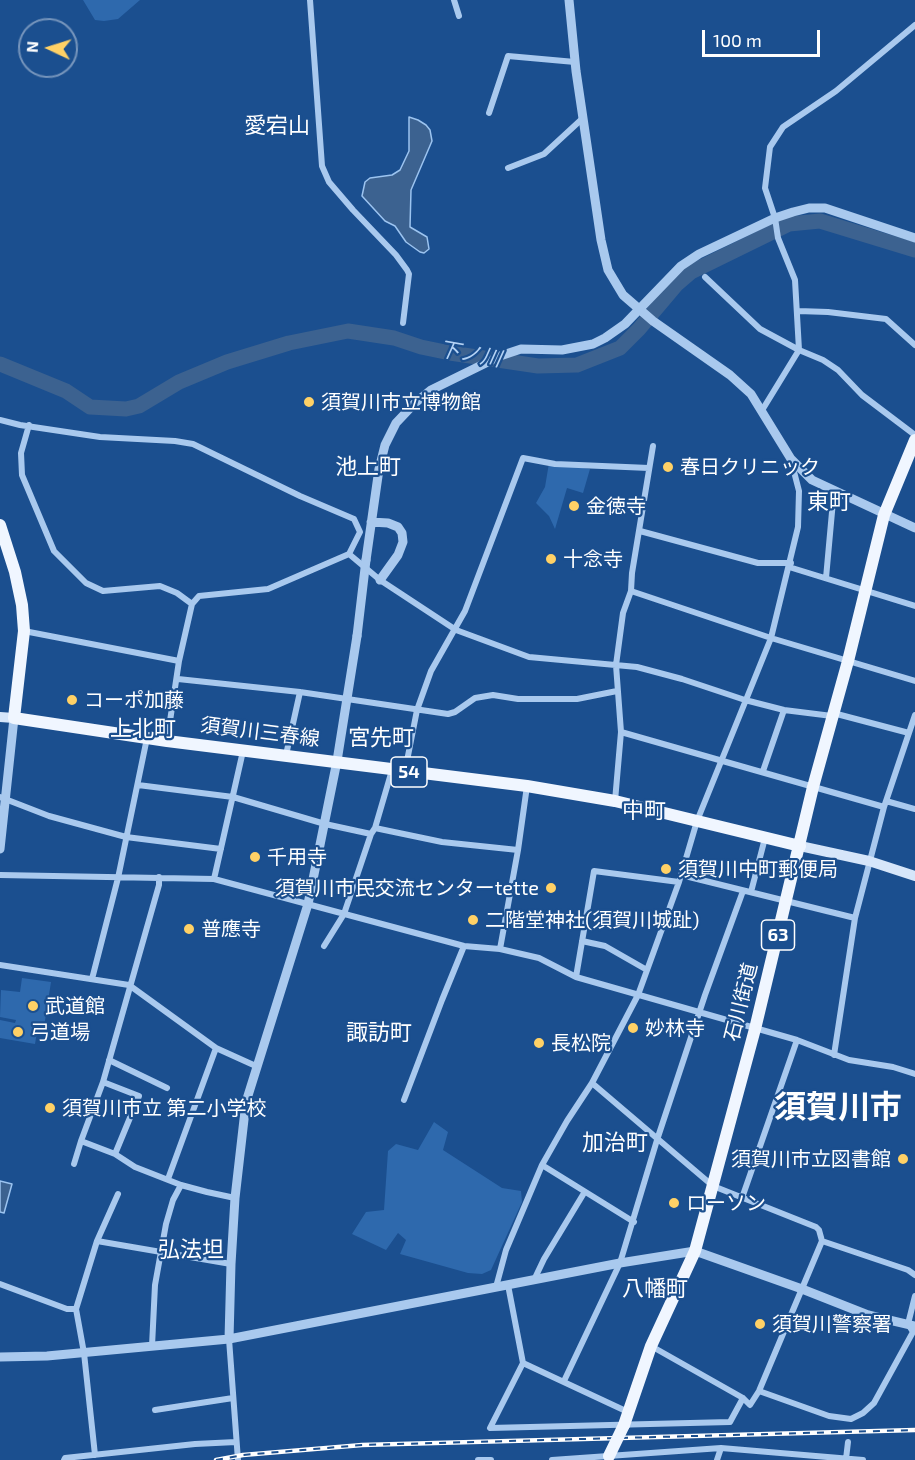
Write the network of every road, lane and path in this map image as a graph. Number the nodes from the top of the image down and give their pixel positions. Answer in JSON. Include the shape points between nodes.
{"nodes":[{"id":1,"x":310,"y":0,"type":"edge"},
{"id":2,"x":454,"y":0,"type":"edge"},
{"id":3,"x":569,"y":0,"type":"edge"},
{"id":4,"x":459,"y":16,"type":"dead end"},
{"id":5,"x":915,"y":25,"type":"edge"},
{"id":6,"x":575,"y":62,"type":"junction"},
{"id":7,"x":489,"y":113,"type":"dead end"},
{"id":8,"x":583,"y":118,"type":"junction"},
{"id":9,"x":508,"y":168,"type":"dead end"},
{"id":10,"x":775,"y":218,"type":"junction"},
{"id":11,"x":915,"y":238,"type":"edge"},
{"id":12,"x":705,"y":277,"type":"dead end"},
{"id":13,"x":639,"y":310,"type":"junction"},
{"id":14,"x":798,"y":311,"type":"junction"},
{"id":15,"x":403,"y":322,"type":"dead end"},
{"id":16,"x":915,"y":345,"type":"edge"},
{"id":17,"x":799,"y":350,"type":"junction"},
{"id":18,"x":761,"y":412,"type":"junction"},
{"id":19,"x":0,"y":420,"type":"edge"},
{"id":20,"x":29,"y":425,"type":"junction"},
{"id":21,"x":915,"y":435,"type":"edge"},
{"id":22,"x":915,"y":440,"type":"edge"},
{"id":23,"x":653,"y":446,"type":"dead end"},
{"id":24,"x":791,"y":459,"type":"junction"},
{"id":25,"x":649,"y":468,"type":"junction"},
{"id":26,"x":834,"y":490,"type":"junction"},
{"id":27,"x":884,"y":515,"type":"junction"},
{"id":28,"x":371,"y":522,"type":"junction"},
{"id":29,"x":0,"y":525,"type":"edge"},
{"id":30,"x":915,"y":528,"type":"edge"},
{"id":31,"x":640,"y":531,"type":"junction"},
{"id":32,"x":4,"y":546,"type":"edge"},
{"id":33,"x":349,"y":554,"type":"junction"},
{"id":34,"x":790,"y":565,"type":"junction"},
{"id":35,"x":826,"y":578,"type":"junction"},
{"id":36,"x":380,"y":580,"type":"junction"},
{"id":37,"x":865,"y":590,"type":"junction"},
{"id":38,"x":631,"y":591,"type":"junction"},
{"id":39,"x":192,"y":604,"type":"junction"},
{"id":40,"x":915,"y":606,"type":"edge"},
{"id":41,"x":456,"y":630,"type":"junction"},
{"id":42,"x":24,"y":632,"type":"junction"},
{"id":43,"x":771,"y":638,"type":"junction"},
{"id":44,"x":179,"y":661,"type":"junction"},
{"id":45,"x":848,"y":661,"type":"junction"},
{"id":46,"x":616,"y":665,"type":"junction"},
{"id":47,"x":178,"y":679,"type":"junction"},
{"id":48,"x":915,"y":681,"type":"edge"},
{"id":49,"x":617,"y":691,"type":"junction"},
{"id":50,"x":300,"y":692,"type":"junction"},
{"id":51,"x":348,"y":699,"type":"junction"},
{"id":52,"x":745,"y":700,"type":"junction"},
{"id":53,"x":417,"y":710,"type":"junction"},
{"id":54,"x":784,"y":710,"type":"junction"},
{"id":55,"x":832,"y":714,"type":"junction"},
{"id":56,"x":915,"y":715,"type":"edge"},
{"id":57,"x":0,"y":717,"type":"edge"},
{"id":58,"x":14,"y":718,"type":"junction"},
{"id":59,"x":621,"y":732,"type":"junction"},
{"id":60,"x":909,"y":733,"type":"junction"},
{"id":61,"x":147,"y":738,"type":"junction"},
{"id":62,"x":167,"y":741,"type":"junction"},
{"id":63,"x":244,"y":750,"type":"junction"},
{"id":64,"x":286,"y":755,"type":"junction"},
{"id":65,"x":720,"y":760,"type":"junction"},
{"id":66,"x":337,"y":761,"type":"junction"},
{"id":67,"x":398,"y":770,"type":"junction"},
{"id":68,"x":763,"y":771,"type":"junction"},
{"id":69,"x":138,"y":785,"type":"junction"},
{"id":70,"x":527,"y":786,"type":"junction"},
{"id":71,"x":813,"y":787,"type":"junction"},
{"id":72,"x":233,"y":797,"type":"junction"},
{"id":73,"x":2,"y":798,"type":"edge"},
{"id":74,"x":615,"y":801,"type":"junction"},
{"id":75,"x":885,"y":804,"type":"junction"},
{"id":76,"x":915,"y":809,"type":"edge"},
{"id":77,"x":697,"y":821,"type":"junction"},
{"id":78,"x":324,"y":824,"type":"junction"},
{"id":79,"x":373,"y":831,"type":"junction"},
{"id":80,"x":126,"y":837,"type":"junction"},
{"id":81,"x":765,"y":837,"type":"junction"},
{"id":82,"x":800,"y":846,"type":"junction"},
{"id":83,"x":0,"y":849,"type":"edge"},
{"id":84,"x":220,"y":849,"type":"junction"},
{"id":85,"x":518,"y":850,"type":"junction"},
{"id":86,"x":869,"y":861,"type":"junction"},
{"id":87,"x":0,"y":875,"type":"edge"},
{"id":88,"x":915,"y":876,"type":"edge"},
{"id":89,"x":159,"y":877,"type":"junction"},
{"id":90,"x":118,"y":878,"type":"junction"},
{"id":91,"x":680,"y":878,"type":"junction"},
{"id":92,"x":214,"y":879,"type":"junction"},
{"id":93,"x":743,"y":891,"type":"junction"},
{"id":94,"x":751,"y":892,"type":"junction"},
{"id":95,"x":786,"y":901,"type":"junction"},
{"id":96,"x":308,"y":904,"type":"junction"},
{"id":97,"x":344,"y":914,"type":"junction"},
{"id":98,"x":855,"y":918,"type":"junction"},
{"id":99,"x":582,"y":941,"type":"junction"},
{"id":100,"x":324,"y":946,"type":"dead end"},
{"id":101,"x":464,"y":946,"type":"junction"},
{"id":102,"x":500,"y":949,"type":"junction"},
{"id":103,"x":0,"y":965,"type":"edge"},
{"id":104,"x":647,"y":970,"type":"junction"},
{"id":105,"x":576,"y":977,"type":"junction"},
{"id":106,"x":92,"y":979,"type":"junction"},
{"id":107,"x":129,"y":986,"type":"junction"},
{"id":108,"x":638,"y":995,"type":"junction"},
{"id":109,"x":700,"y":1013,"type":"junction"},
{"id":110,"x":755,"y":1029,"type":"junction"},
{"id":111,"x":797,"y":1040,"type":"junction"},
{"id":112,"x":216,"y":1048,"type":"junction"},
{"id":113,"x":834,"y":1055,"type":"junction"},
{"id":114,"x":109,"y":1060,"type":"junction"},
{"id":115,"x":258,"y":1067,"type":"junction"},
{"id":116,"x":915,"y":1074,"type":"edge"},
{"id":117,"x":103,"y":1082,"type":"junction"},
{"id":118,"x":592,"y":1083,"type":"junction"},
{"id":119,"x":167,"y":1089,"type":"dead end"},
{"id":120,"x":404,"y":1100,"type":"dead end"},
{"id":121,"x":657,"y":1140,"type":"junction"},
{"id":122,"x":81,"y":1141,"type":"junction"},
{"id":123,"x":115,"y":1154,"type":"junction"},
{"id":124,"x":74,"y":1164,"type":"dead end"},
{"id":125,"x":542,"y":1166,"type":"junction"},
{"id":126,"x":168,"y":1179,"type":"junction"},
{"id":127,"x":181,"y":1185,"type":"junction"},
{"id":128,"x":713,"y":1186,"type":"junction"},
{"id":129,"x":584,"y":1192,"type":"junction"},
{"id":130,"x":118,"y":1194,"type":"dead end"},
{"id":131,"x":235,"y":1197,"type":"junction"},
{"id":132,"x":742,"y":1198,"type":"junction"},
{"id":133,"x":634,"y":1222,"type":"junction"},
{"id":134,"x":97,"y":1241,"type":"junction"},
{"id":135,"x":822,"y":1241,"type":"junction"},
{"id":136,"x":695,"y":1251,"type":"junction"},
{"id":137,"x":162,"y":1253,"type":"junction"},
{"id":138,"x":620,"y":1263,"type":"junction"},
{"id":139,"x":231,"y":1264,"type":"junction"},
{"id":140,"x":915,"y":1275,"type":"edge"},
{"id":141,"x":534,"y":1280,"type":"junction"},
{"id":142,"x":0,"y":1284,"type":"edge"},
{"id":143,"x":508,"y":1285,"type":"junction"},
{"id":144,"x":495,"y":1287,"type":"junction"},
{"id":145,"x":802,"y":1289,"type":"junction"},
{"id":146,"x":915,"y":1296,"type":"edge"},
{"id":147,"x":76,"y":1309,"type":"junction"},
{"id":148,"x":912,"y":1325,"type":"edge"},
{"id":149,"x":229,"y":1339,"type":"junction"},
{"id":150,"x":152,"y":1346,"type":"junction"},
{"id":151,"x":651,"y":1346,"type":"junction"},
{"id":152,"x":84,"y":1353,"type":"junction"},
{"id":153,"x":0,"y":1357,"type":"edge"},
{"id":154,"x":523,"y":1363,"type":"junction"},
{"id":155,"x":564,"y":1381,"type":"junction"},
{"id":156,"x":759,"y":1391,"type":"junction"},
{"id":157,"x":233,"y":1398,"type":"junction"},
{"id":158,"x":743,"y":1398,"type":"junction"},
{"id":159,"x":156,"y":1410,"type":"dead end"},
{"id":160,"x":629,"y":1412,"type":"junction"},
{"id":161,"x":624,"y":1425,"type":"junction"},
{"id":162,"x":236,"y":1442,"type":"junction"},
{"id":163,"x":848,"y":1442,"type":"dead end"},
{"id":164,"x":721,"y":1448,"type":"junction"},
{"id":165,"x":95,"y":1455,"type":"junction"},
{"id":166,"x":651,"y":1457,"type":"edge"},
{"id":167,"x":608,"y":1458,"type":"edge"},
{"id":168,"x":846,"y":1459,"type":"edge"},
{"id":169,"x":64,"y":1460,"type":"edge"},
{"id":170,"x":238,"y":1460,"type":"edge"},
{"id":171,"x":478,"y":1460,"type":"edge"},
{"id":172,"x":491,"y":1460,"type":"edge"},
{"id":173,"x":552,"y":1460,"type":"edge"},
{"id":174,"x":717,"y":1460,"type":"edge"},
{"id":175,"x":863,"y":1460,"type":"edge"}],
"edges":[{"from":1,"to":15,"type":"street","via":[[322,166],[329,182],[407,270]]},
{"from":2,"to":4,"type":"street"},
{"from":3,"to":6,"type":"street"},
{"from":5,"to":10,"type":"street","via":[[836,91],[793,118],[778,134],[770,147],[765,188]]},
{"from":6,"to":7,"type":"street","via":[[508,56]]},
{"from":6,"to":8,"type":"street"},
{"from":8,"to":9,"type":"street","via":[[544,154]]},
{"from":8,"to":13,"type":"street","via":[[608,270],[623,295]]},
{"from":10,"to":11,"type":"street","via":[[809,208],[825,208]]},
{"from":10,"to":13,"type":"street","via":[[681,266]]},
{"from":10,"to":14,"type":"street","via":[[778,238],[795,280]]},
{"from":12,"to":17,"type":"street","via":[[760,329]]},
{"from":13,"to":18,"type":"street","via":[[730,375],[751,394]]},
{"from":13,"to":28,"type":"street","via":[[626,324],[592,344],[562,350],[521,349],[431,390],[396,423],[385,446]]},
{"from":14,"to":16,"type":"street","via":[[886,319]]},
{"from":14,"to":17,"type":"street"},
{"from":17,"to":18,"type":"street"},
{"from":17,"to":21,"type":"street","via":[[838,370],[862,395]]},
{"from":18,"to":24,"type":"street"},
{"from":19,"to":20,"type":"street"},
{"from":20,"to":33,"type":"street","via":[[100,437],[193,444],[354,519],[360,532]]},
{"from":20,"to":39,"type":"street","via":[[21,453],[22,476],[54,551],[86,583],[103,591],[160,586],[177,592]]},
{"from":22,"to":27,"type":"main road","name":"石川街道","number":"63"},
{"from":23,"to":25,"type":"street"},
{"from":24,"to":26,"type":"street","via":[[812,480]]},
{"from":24,"to":34,"type":"street","via":[[799,491],[798,527]]},
{"from":25,"to":31,"type":"street"},
{"from":25,"to":41,"type":"street","via":[[555,464],[523,458]]},
{"from":26,"to":27,"type":"street"},
{"from":26,"to":35,"type":"street"},
{"from":27,"to":30,"type":"street"},
{"from":27,"to":37,"type":"main road","name":"石川街道","number":"63"},
{"from":28,"to":36,"type":"street","via":[[398,526],[402,533],[398,555]]},
{"from":28,"to":51,"type":"street","bridge":true},
{"from":29,"to":32,"type":"main road"},
{"from":31,"to":34,"type":"street","via":[[758,563]]},
{"from":31,"to":38,"type":"street"},
{"from":32,"to":42,"type":"main road","via":[[15,572]]},
{"from":33,"to":36,"type":"street"},
{"from":33,"to":39,"type":"street","via":[[268,589],[199,596]]},
{"from":34,"to":35,"type":"street"},
{"from":34,"to":43,"type":"street"},
{"from":35,"to":37,"type":"street"},
{"from":36,"to":41,"type":"street"},
{"from":37,"to":40,"type":"street"},
{"from":37,"to":45,"type":"main road","name":"石川街道","number":"63"},
{"from":38,"to":43,"type":"street"},
{"from":38,"to":46,"type":"street","via":[[623,613]]},
{"from":39,"to":44,"type":"street"},
{"from":41,"to":46,"type":"street","via":[[529,657]]},
{"from":41,"to":53,"type":"street","via":[[431,671]]},
{"from":42,"to":44,"type":"street"},
{"from":42,"to":58,"type":"main road"},
{"from":43,"to":45,"type":"street"},
{"from":43,"to":52,"type":"street"},
{"from":44,"to":47,"type":"street"},
{"from":45,"to":48,"type":"street"},
{"from":45,"to":55,"type":"main road","name":"石川街道","number":"63"},
{"from":46,"to":49,"type":"street"},
{"from":46,"to":52,"type":"street","via":[[682,679]]},
{"from":47,"to":50,"type":"street"},
{"from":47,"to":62,"type":"street"},
{"from":49,"to":53,"type":"street","via":[[577,699],[493,695],[475,698],[448,714]]},
{"from":49,"to":59,"type":"street"},
{"from":50,"to":51,"type":"street"},
{"from":50,"to":64,"type":"street"},
{"from":51,"to":53,"type":"street"},
{"from":51,"to":66,"type":"street"},
{"from":52,"to":54,"type":"street"},
{"from":52,"to":65,"type":"street"},
{"from":53,"to":67,"type":"street"},
{"from":54,"to":55,"type":"street"},
{"from":54,"to":68,"type":"street"},
{"from":55,"to":60,"type":"street"},
{"from":55,"to":71,"type":"main road","name":"石川街道","number":"63"},
{"from":56,"to":60,"type":"street"},
{"from":57,"to":58,"type":"main road"},
{"from":58,"to":61,"type":"main road","name":"須賀川三春線","number":"54"},
{"from":58,"to":73,"type":"street"},
{"from":59,"to":65,"type":"street"},
{"from":59,"to":74,"type":"street"},
{"from":60,"to":75,"type":"street"},
{"from":61,"to":62,"type":"main road","name":"須賀川三春線","number":"54"},
{"from":61,"to":69,"type":"street"},
{"from":62,"to":63,"type":"main road","name":"須賀川三春線","number":"54"},
{"from":63,"to":64,"type":"main road","name":"須賀川三春線","number":"54"},
{"from":63,"to":72,"type":"street"},
{"from":64,"to":66,"type":"main road","name":"須賀川三春線","number":"54"},
{"from":65,"to":68,"type":"street"},
{"from":65,"to":77,"type":"street"},
{"from":66,"to":67,"type":"main road","name":"須賀川三春線","number":"54"},
{"from":66,"to":78,"type":"street"},
{"from":67,"to":70,"type":"main road","name":"須賀川三春線","number":"54"},
{"from":67,"to":79,"type":"street"},
{"from":68,"to":71,"type":"street"},
{"from":69,"to":72,"type":"street"},
{"from":69,"to":80,"type":"street"},
{"from":70,"to":74,"type":"main road","name":"須賀川三春線","number":"54"},
{"from":70,"to":85,"type":"street"},
{"from":71,"to":75,"type":"street"},
{"from":71,"to":82,"type":"main road","name":"石川街道","number":"63"},
{"from":72,"to":78,"type":"street"},
{"from":72,"to":84,"type":"street"},
{"from":73,"to":80,"type":"street","via":[[48,816]]},
{"from":73,"to":83,"type":"street"},
{"from":74,"to":77,"type":"main road","name":"須賀川三春線","number":"54"},
{"from":75,"to":76,"type":"street"},
{"from":75,"to":86,"type":"street"},
{"from":77,"to":81,"type":"main road","name":"須賀川三春線","number":"54"},
{"from":77,"to":91,"type":"street"},
{"from":78,"to":79,"type":"street"},
{"from":78,"to":96,"type":"street"},
{"from":79,"to":85,"type":"street"},
{"from":79,"to":97,"type":"street"},
{"from":80,"to":84,"type":"street"},
{"from":80,"to":90,"type":"street"},
{"from":81,"to":82,"type":"main road","name":"須賀川三春線","number":"54"},
{"from":81,"to":94,"type":"street"},
{"from":82,"to":86,"type":"main road"},
{"from":82,"to":95,"type":"main road","name":"石川街道","number":"63"},
{"from":84,"to":92,"type":"street"},
{"from":85,"to":102,"type":"street"},
{"from":86,"to":88,"type":"main road"},
{"from":86,"to":98,"type":"street"},
{"from":87,"to":90,"type":"street"},
{"from":89,"to":90,"type":"street"},
{"from":89,"to":92,"type":"street"},
{"from":89,"to":107,"type":"street"},
{"from":90,"to":106,"type":"street"},
{"from":91,"to":93,"type":"street"},
{"from":91,"to":99,"type":"street","via":[[594,871]]},
{"from":91,"to":104,"type":"street"},
{"from":92,"to":96,"type":"street"},
{"from":93,"to":94,"type":"street"},
{"from":93,"to":109,"type":"street"},
{"from":94,"to":95,"type":"street"},
{"from":95,"to":98,"type":"street"},
{"from":95,"to":110,"type":"main road","name":"石川街道","number":"63"},
{"from":96,"to":97,"type":"street"},
{"from":96,"to":115,"type":"street"},
{"from":97,"to":100,"type":"street"},
{"from":97,"to":101,"type":"street"},
{"from":98,"to":113,"type":"street"},
{"from":99,"to":104,"type":"street","via":[[605,946]]},
{"from":99,"to":105,"type":"street"},
{"from":101,"to":102,"type":"street"},
{"from":101,"to":120,"type":"street"},
{"from":102,"to":105,"type":"street","via":[[539,958]]},
{"from":103,"to":106,"type":"street"},
{"from":104,"to":108,"type":"street"},
{"from":105,"to":108,"type":"street"},
{"from":106,"to":107,"type":"street"},
{"from":107,"to":112,"type":"street"},
{"from":107,"to":114,"type":"street"},
{"from":108,"to":109,"type":"street"},
{"from":108,"to":118,"type":"street"},
{"from":109,"to":110,"type":"street"},
{"from":109,"to":121,"type":"street"},
{"from":110,"to":111,"type":"street"},
{"from":110,"to":128,"type":"main road","name":"石川街道","number":"63"},
{"from":111,"to":113,"type":"street"},
{"from":111,"to":132,"type":"street"},
{"from":112,"to":115,"type":"street"},
{"from":112,"to":126,"type":"street"},
{"from":113,"to":116,"type":"street"},
{"from":114,"to":117,"type":"street"},
{"from":114,"to":119,"type":"street"},
{"from":115,"to":131,"type":"street","via":[[246,1102]]},
{"from":117,"to":122,"type":"street"},
{"from":117,"to":123,"type":"street","via":[[139,1096]]},
{"from":118,"to":121,"type":"street"},
{"from":118,"to":125,"type":"street"},
{"from":121,"to":128,"type":"street"},
{"from":121,"to":133,"type":"street"},
{"from":122,"to":123,"type":"street"},
{"from":122,"to":124,"type":"street"},
{"from":123,"to":126,"type":"street","via":[[135,1167]]},
{"from":125,"to":129,"type":"street"},
{"from":125,"to":144,"type":"street","via":[[506,1250]]},
{"from":126,"to":127,"type":"street"},
{"from":127,"to":131,"type":"street"},
{"from":127,"to":137,"type":"street","via":[[166,1224]]},
{"from":128,"to":132,"type":"street"},
{"from":128,"to":136,"type":"main road","name":"石川街道","number":"63"},
{"from":129,"to":133,"type":"street"},
{"from":129,"to":141,"type":"street"},
{"from":130,"to":134,"type":"street"},
{"from":131,"to":139,"type":"street"},
{"from":132,"to":135,"type":"street","via":[[816,1227]]},
{"from":133,"to":138,"type":"street"},
{"from":134,"to":137,"type":"street"},
{"from":134,"to":147,"type":"street"},
{"from":135,"to":140,"type":"street"},
{"from":135,"to":145,"type":"street"},
{"from":136,"to":138,"type":"street"},
{"from":136,"to":145,"type":"street"},
{"from":136,"to":151,"type":"main road","name":"石川街道","number":"63"},
{"from":137,"to":139,"type":"street"},
{"from":137,"to":150,"type":"street","via":[[153,1305]]},
{"from":138,"to":141,"type":"street"},
{"from":138,"to":155,"type":"street"},
{"from":139,"to":149,"type":"street"},
{"from":141,"to":143,"type":"street"},
{"from":142,"to":147,"type":"street"},
{"from":143,"to":144,"type":"street"},
{"from":143,"to":154,"type":"street"},
{"from":144,"to":149,"type":"street"},
{"from":145,"to":148,"type":"street","via":[[868,1315]]},
{"from":145,"to":156,"type":"street"},
{"from":146,"to":148,"type":"street"},
{"from":147,"to":152,"type":"street"},
{"from":148,"to":156,"type":"street","via":[[913,1332],[874,1403],[851,1419],[829,1416]]},
{"from":149,"to":150,"type":"street"},
{"from":149,"to":157,"type":"street"},
{"from":150,"to":152,"type":"street"},
{"from":151,"to":158,"type":"street"},
{"from":151,"to":160,"type":"main road","name":"石川街道","number":"63"},
{"from":152,"to":153,"type":"street"},
{"from":152,"to":165,"type":"street"},
{"from":154,"to":155,"type":"street"},
{"from":154,"to":161,"type":"street","via":[[490,1428]]},
{"from":155,"to":160,"type":"street"},
{"from":156,"to":158,"type":"street","via":[[750,1405]]},
{"from":157,"to":159,"type":"street"},
{"from":157,"to":162,"type":"street"},
{"from":158,"to":161,"type":"street","via":[[730,1422]]},
{"from":160,"to":161,"type":"main road","name":"石川街道","number":"63"},
{"from":161,"to":167,"type":"main road","name":"石川街道","number":"63","bridge":true},
{"from":162,"to":165,"type":"street"},
{"from":162,"to":170,"type":"street"},
{"from":163,"to":168,"type":"street"},
{"from":164,"to":166,"type":"street"},
{"from":164,"to":168,"type":"street"},
{"from":164,"to":174,"type":"street"},
{"from":165,"to":169,"type":"street"},
{"from":166,"to":167,"type":"street"},
{"from":167,"to":173,"type":"street"},
{"from":168,"to":175,"type":"street"},
{"from":171,"to":172,"type":"street"}]}
